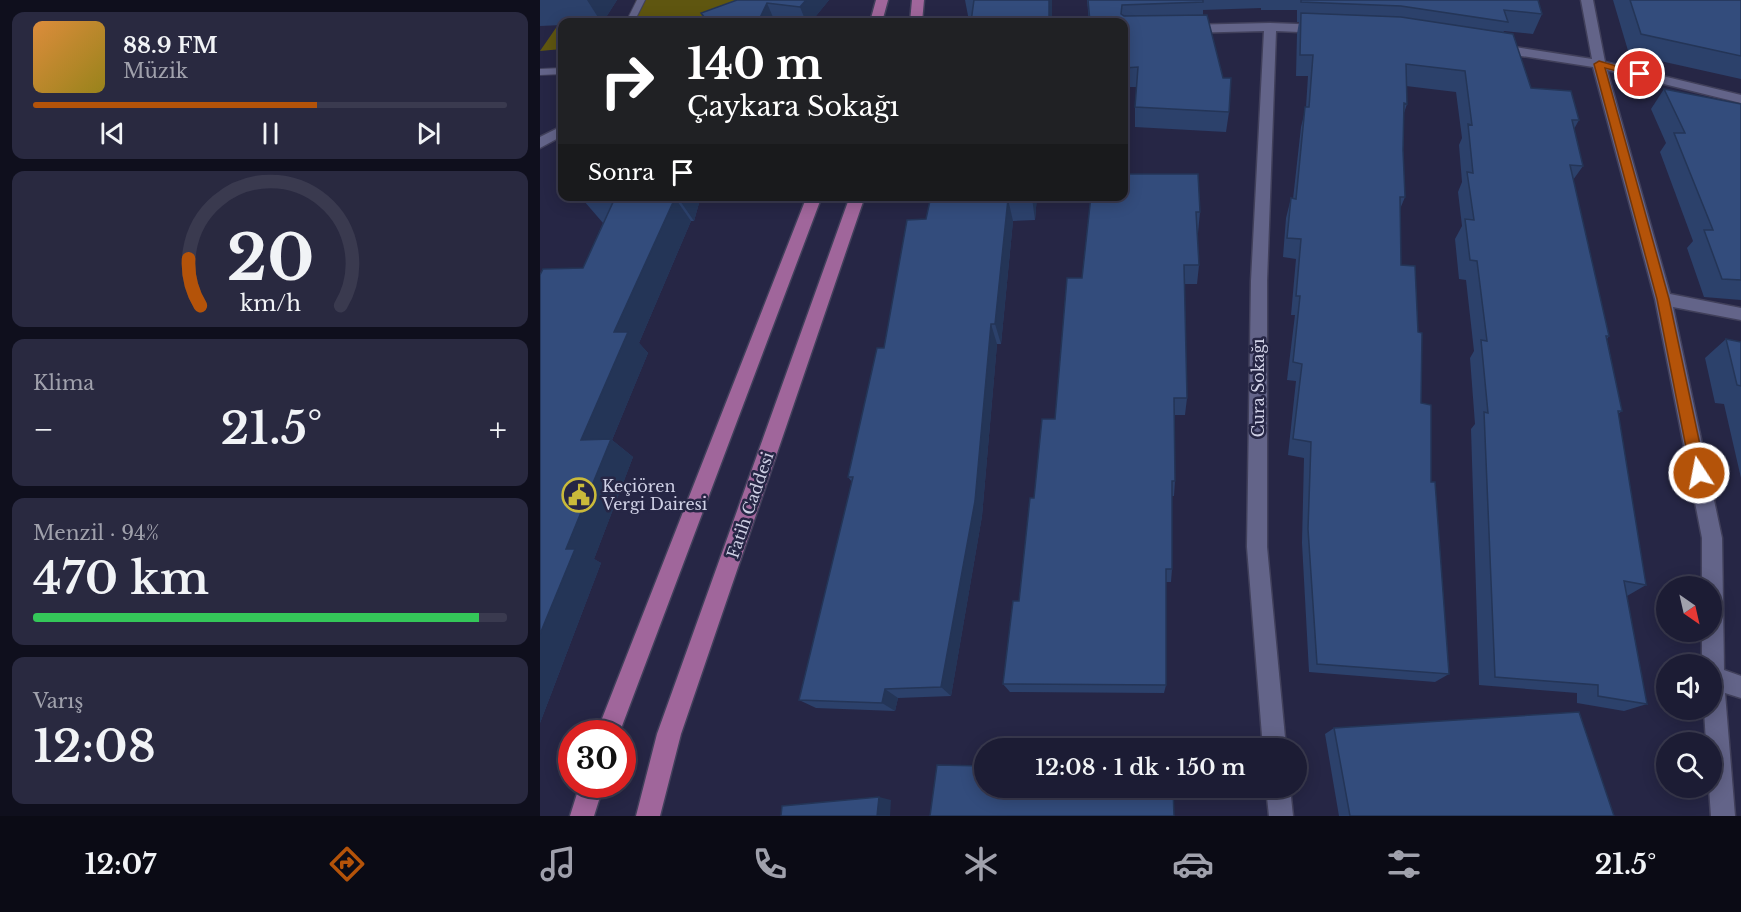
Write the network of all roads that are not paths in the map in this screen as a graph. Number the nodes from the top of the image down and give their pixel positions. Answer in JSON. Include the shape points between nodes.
{"nodes":[{"id":1,"x":641,"y":0,"type":"edge"},
{"id":2,"x":882,"y":0,"type":"edge"},
{"id":3,"x":918,"y":0,"type":"edge"},
{"id":4,"x":1587,"y":0,"type":"edge"},
{"id":5,"x":632,"y":18,"type":"edge"},
{"id":6,"x":877,"y":18,"type":"edge"},
{"id":7,"x":916,"y":18,"type":"edge"},
{"id":8,"x":1270,"y":27,"type":"junction"},
{"id":9,"x":1168,"y":30,"type":"edge"},
{"id":10,"x":1338,"y":30,"type":"edge"},
{"id":11,"x":1486,"y":46,"type":"edge"},
{"id":12,"x":1599,"y":64,"type":"junction"},
{"id":13,"x":558,"y":71,"type":"edge"},
{"id":14,"x":540,"y":72,"type":"edge"},
{"id":15,"x":1741,"y":99,"type":"edge"},
{"id":16,"x":558,"y":132,"type":"edge"},
{"id":17,"x":540,"y":143,"type":"edge"},
{"id":18,"x":812,"y":201,"type":"edge"},
{"id":19,"x":856,"y":201,"type":"edge"},
{"id":20,"x":1663,"y":299,"type":"junction"},
{"id":21,"x":1741,"y":314,"type":"edge"},
{"id":22,"x":1713,"y":654,"type":"edge"},
{"id":23,"x":1722,"y":681,"type":"edge"},
{"id":24,"x":1741,"y":687,"type":"edge"},
{"id":25,"x":612,"y":720,"type":"edge"},
{"id":26,"x":1716,"y":720,"type":"edge"},
{"id":27,"x":1274,"y":738,"type":"edge"},
{"id":28,"x":588,"y":798,"type":"edge"},
{"id":29,"x":1279,"y":798,"type":"edge"},
{"id":30,"x":582,"y":816,"type":"edge"},
{"id":31,"x":648,"y":816,"type":"edge"},
{"id":32,"x":1281,"y":816,"type":"edge"},
{"id":33,"x":1723,"y":816,"type":"edge"}],
"edges":[{"from":1,"to":5,"type":"lane"},
{"from":2,"to":6,"type":"main road"},
{"from":3,"to":7,"type":"main road"},
{"from":4,"to":12,"type":"street"},
{"from":8,"to":9,"type":"street"},
{"from":8,"to":10,"type":"street"},
{"from":8,"to":27,"type":"street","name":"Cura Sokağı","via":[[1259,281],[1257,547]]},
{"from":11,"to":12,"type":"street"},
{"from":12,"to":15,"type":"street"},
{"from":12,"to":20,"type":"street"},
{"from":13,"to":14,"type":"lane"},
{"from":16,"to":17,"type":"street"},
{"from":18,"to":25,"type":"main road"},
{"from":19,"to":31,"type":"main road","name":"Fatih Caddesi","via":[[669,734]]},
{"from":20,"to":21,"type":"street"},
{"from":20,"to":22,"type":"street","via":[[1712,538]]},
{"from":23,"to":24,"type":"street"},
{"from":26,"to":33,"type":"street"},
{"from":28,"to":30,"type":"main road"},
{"from":29,"to":32,"type":"street"}]}
